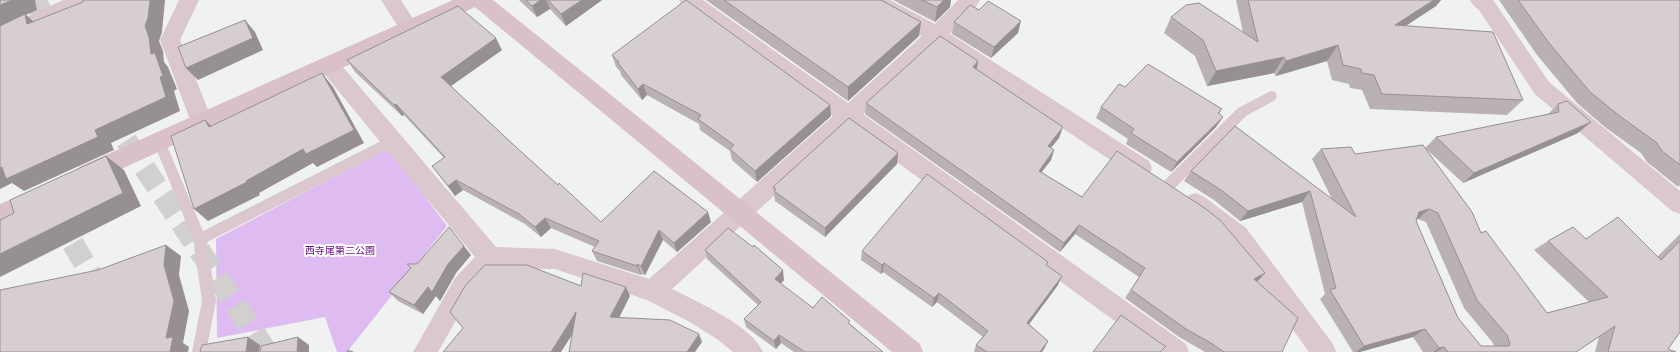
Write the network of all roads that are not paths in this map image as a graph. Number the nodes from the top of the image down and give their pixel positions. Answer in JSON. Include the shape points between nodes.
{"nodes":[{"id":1,"x":81,"y":0,"type":"edge"},
{"id":2,"x":189,"y":0,"type":"edge"},
{"id":3,"x":391,"y":0,"type":"edge"},
{"id":4,"x":472,"y":0,"type":"edge"},
{"id":5,"x":480,"y":0,"type":"edge"},
{"id":6,"x":689,"y":0,"type":"edge"},
{"id":7,"x":873,"y":0,"type":"edge"},
{"id":8,"x":970,"y":0,"type":"edge"},
{"id":9,"x":1480,"y":0,"type":"edge"},
{"id":10,"x":409,"y":28,"type":"junction"},
{"id":11,"x":937,"y":35,"type":"junction"},
{"id":12,"x":0,"y":38,"type":"edge"},
{"id":13,"x":329,"y":65,"type":"junction"},
{"id":14,"x":1271,"y":96,"type":"dead end"},
{"id":15,"x":848,"y":115,"type":"junction"},
{"id":16,"x":202,"y":122,"type":"junction"},
{"id":17,"x":159,"y":141,"type":"junction"},
{"id":18,"x":393,"y":141,"type":"junction"},
{"id":19,"x":1168,"y":186,"type":"junction"},
{"id":20,"x":1680,"y":204,"type":"edge"},
{"id":21,"x":740,"y":212,"type":"junction"},
{"id":22,"x":0,"y":215,"type":"edge"},
{"id":23,"x":200,"y":239,"type":"junction"},
{"id":24,"x":490,"y":257,"type":"junction"},
{"id":25,"x":653,"y":291,"type":"junction"},
{"id":26,"x":1317,"y":349,"type":"edge"},
{"id":27,"x":199,"y":352,"type":"edge"},
{"id":28,"x":425,"y":352,"type":"edge"},
{"id":29,"x":751,"y":352,"type":"edge"},
{"id":30,"x":911,"y":352,"type":"edge"},
{"id":31,"x":1177,"y":352,"type":"edge"}],
"edges":[{"from":1,"to":12,"type":"street"},
{"from":2,"to":16,"type":"street","via":[[170,40]]},
{"from":3,"to":10,"type":"street"},
{"from":4,"to":10,"type":"street"},
{"from":5,"to":21,"type":"street"},
{"from":6,"to":15,"type":"street"},
{"from":7,"to":11,"type":"street"},
{"from":8,"to":11,"type":"street"},
{"from":9,"to":20,"type":"street","via":[[1486,5],[1542,88]]},
{"from":10,"to":13,"type":"street"},
{"from":11,"to":15,"type":"street"},
{"from":11,"to":19,"type":"street"},
{"from":13,"to":16,"type":"street"},
{"from":13,"to":18,"type":"street"},
{"from":14,"to":19,"type":"lane","via":[[1242,112]]},
{"from":15,"to":21,"type":"street"},
{"from":15,"to":31,"type":"street"},
{"from":16,"to":17,"type":"street"},
{"from":17,"to":22,"type":"street"},
{"from":17,"to":23,"type":"lane"},
{"from":18,"to":23,"type":"lane"},
{"from":18,"to":24,"type":"street"},
{"from":19,"to":26,"type":"street","via":[[1205,208],[1238,235]]},
{"from":21,"to":25,"type":"street"},
{"from":21,"to":30,"type":"street"},
{"from":23,"to":27,"type":"lane","via":[[209,301]]},
{"from":24,"to":25,"type":"street","via":[[555,259]]},
{"from":24,"to":28,"type":"street","via":[[463,286]]},
{"from":25,"to":29,"type":"street","via":[[726,331]]}]}
